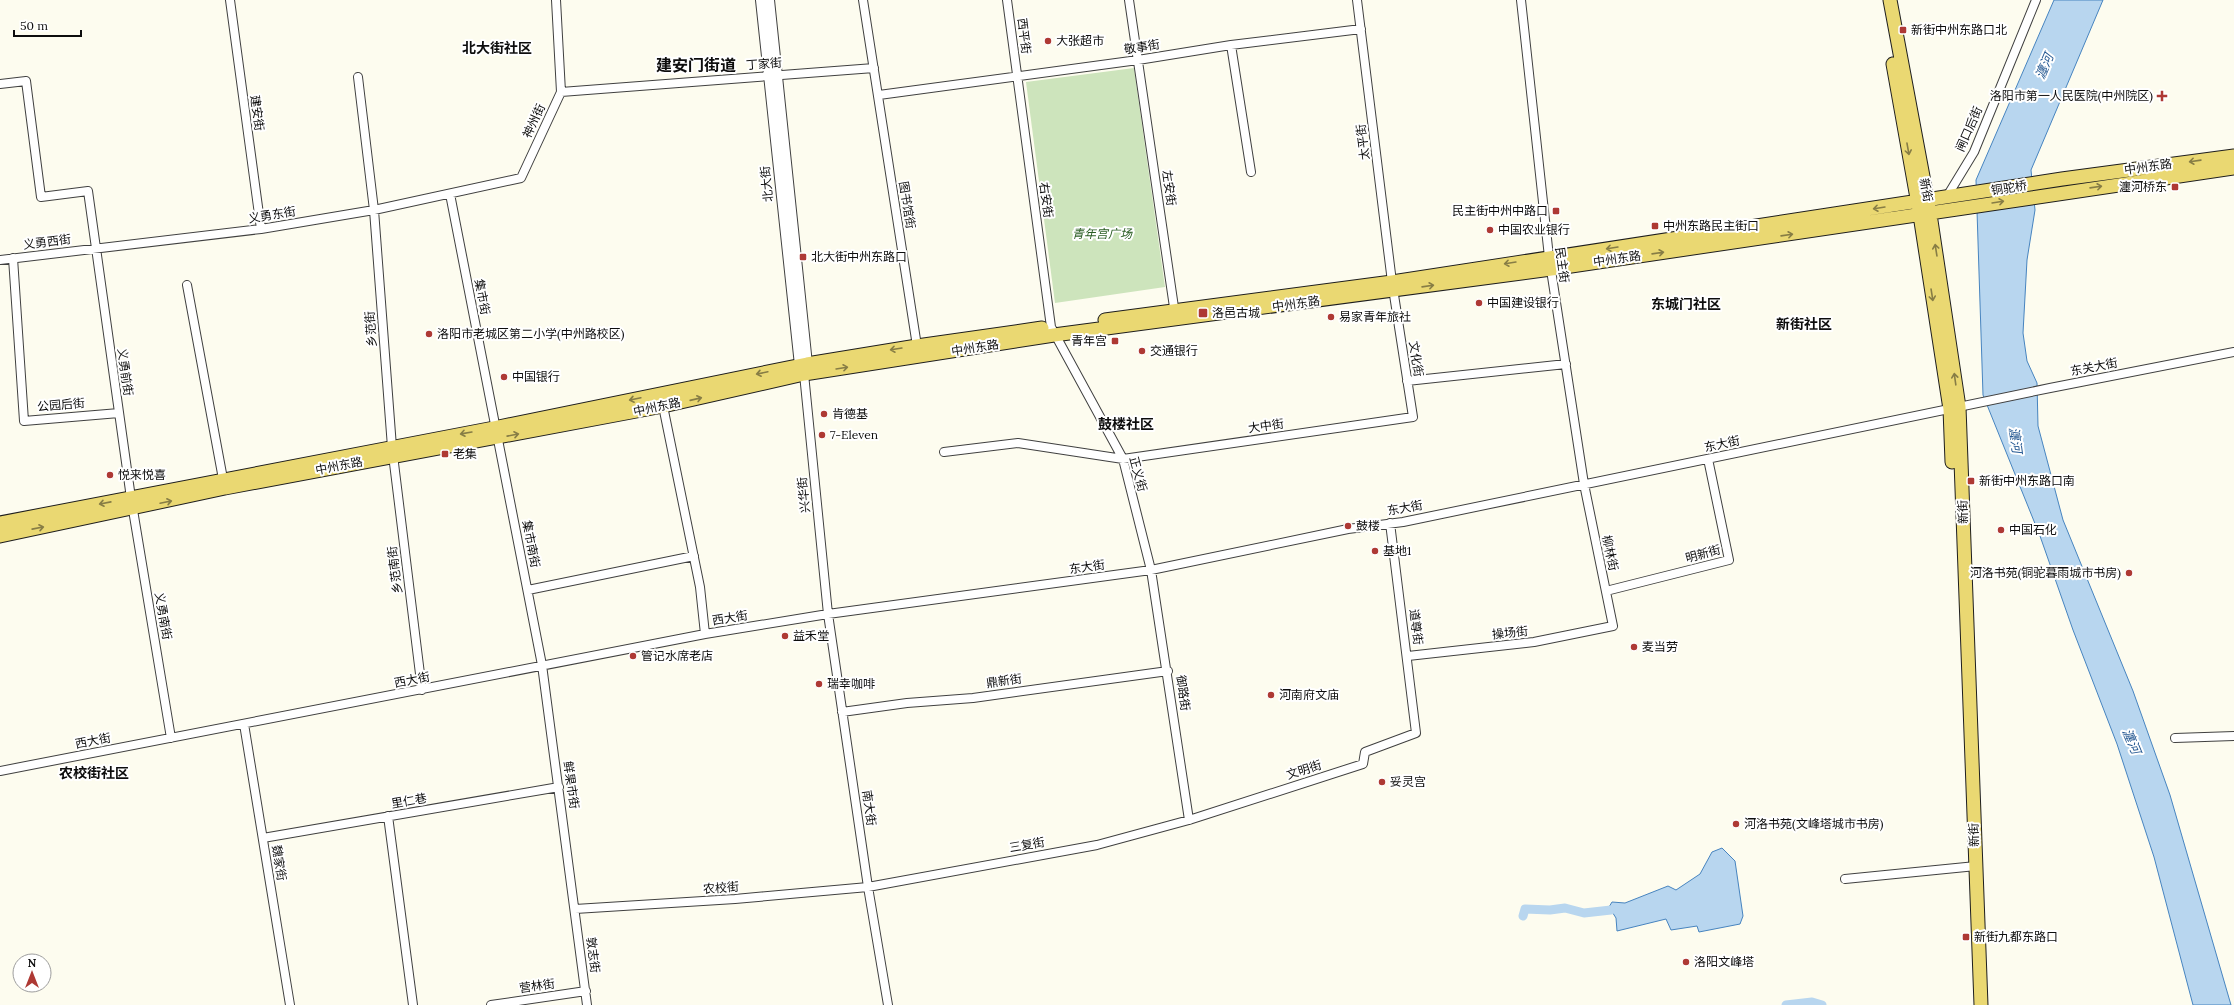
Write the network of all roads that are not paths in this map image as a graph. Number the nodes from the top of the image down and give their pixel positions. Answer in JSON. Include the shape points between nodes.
{"nodes":[{"id":1,"x":230,"y":0,"type":"edge"},
{"id":2,"x":556,"y":0,"type":"edge"},
{"id":3,"x":761,"y":0,"type":"edge"},
{"id":4,"x":769,"y":0,"type":"edge"},
{"id":5,"x":863,"y":0,"type":"edge"},
{"id":6,"x":1007,"y":0,"type":"edge"},
{"id":7,"x":1129,"y":0,"type":"edge"},
{"id":8,"x":1357,"y":0,"type":"edge"},
{"id":9,"x":1521,"y":0,"type":"edge"},
{"id":10,"x":1881,"y":0,"type":"edge"},
{"id":11,"x":1890,"y":0,"type":"edge"},
{"id":12,"x":2036,"y":0,"type":"edge"},
{"id":13,"x":1361,"y":29,"type":"junction"},
{"id":14,"x":1231,"y":45,"type":"junction"},
{"id":15,"x":1138,"y":60,"type":"junction"},
{"id":16,"x":874,"y":68,"type":"junction"},
{"id":17,"x":772,"y":76,"type":"junction"},
{"id":18,"x":1017,"y":76,"type":"junction"},
{"id":19,"x":358,"y":77,"type":"dead end"},
{"id":20,"x":0,"y":84,"type":"edge"},
{"id":21,"x":560,"y":92,"type":"junction"},
{"id":22,"x":879,"y":95,"type":"junction"},
{"id":23,"x":2234,"y":156,"type":"edge"},
{"id":24,"x":2234,"y":168,"type":"edge"},
{"id":25,"x":1251,"y":172,"type":"dead end"},
{"id":26,"x":2062,"y":179,"type":"joint"},
{"id":27,"x":2057,"y":193,"type":"joint"},
{"id":28,"x":450,"y":194,"type":"junction"},
{"id":29,"x":1954,"y":201,"type":"junction"},
{"id":30,"x":1924,"y":208,"type":"junction"},
{"id":31,"x":374,"y":210,"type":"junction"},
{"id":32,"x":261,"y":229,"type":"junction"},
{"id":33,"x":96,"y":248,"type":"junction"},
{"id":34,"x":13,"y":258,"type":"junction"},
{"id":35,"x":0,"y":260,"type":"edge"},
{"id":36,"x":1550,"y":263,"type":"junction"},
{"id":37,"x":187,"y":285,"type":"dead end"},
{"id":38,"x":1392,"y":286,"type":"junction"},
{"id":39,"x":1175,"y":315,"type":"junction"},
{"id":40,"x":1052,"y":331,"type":"junction"},
{"id":41,"x":917,"y":346,"type":"junction"},
{"id":42,"x":2234,"y":352,"type":"edge"},
{"id":43,"x":1566,"y":364,"type":"junction"},
{"id":44,"x":804,"y":368,"type":"junction"},
{"id":45,"x":1407,"y":381,"type":"junction"},
{"id":46,"x":663,"y":406,"type":"junction"},
{"id":47,"x":1954,"y":408,"type":"junction"},
{"id":48,"x":119,"y":413,"type":"junction"},
{"id":49,"x":1413,"y":417,"type":"joint"},
{"id":50,"x":495,"y":433,"type":"junction"},
{"id":51,"x":393,"y":451,"type":"junction"},
{"id":52,"x":944,"y":452,"type":"dead end"},
{"id":53,"x":1127,"y":458,"type":"junction"},
{"id":54,"x":1708,"y":459,"type":"junction"},
{"id":55,"x":223,"y":479,"type":"junction"},
{"id":56,"x":1584,"y":484,"type":"junction"},
{"id":57,"x":132,"y":504,"type":"junction"},
{"id":58,"x":0,"y":523,"type":"edge"},
{"id":59,"x":1390,"y":523,"type":"junction"},
{"id":60,"x":0,"y":536,"type":"edge"},
{"id":61,"x":694,"y":556,"type":"junction"},
{"id":62,"x":1151,"y":570,"type":"junction"},
{"id":63,"x":528,"y":590,"type":"junction"},
{"id":64,"x":1606,"y":591,"type":"junction"},
{"id":65,"x":828,"y":614,"type":"junction"},
{"id":66,"x":1613,"y":626,"type":"joint"},
{"id":67,"x":705,"y":634,"type":"junction"},
{"id":68,"x":1408,"y":656,"type":"junction"},
{"id":69,"x":542,"y":665,"type":"junction"},
{"id":70,"x":1168,"y":671,"type":"junction"},
{"id":71,"x":422,"y":690,"type":"junction"},
{"id":72,"x":842,"y":712,"type":"junction"},
{"id":73,"x":244,"y":724,"type":"junction"},
{"id":74,"x":1416,"y":733,"type":"joint"},
{"id":75,"x":2234,"y":736,"type":"edge"},
{"id":76,"x":171,"y":738,"type":"junction"},
{"id":77,"x":2175,"y":738,"type":"dead end"},
{"id":78,"x":0,"y":771,"type":"edge"},
{"id":79,"x":559,"y":787,"type":"junction"},
{"id":80,"x":388,"y":816,"type":"junction"},
{"id":81,"x":1189,"y":820,"type":"junction"},
{"id":82,"x":263,"y":838,"type":"junction"},
{"id":83,"x":1973,"y":867,"type":"junction"},
{"id":84,"x":1844,"y":879,"type":"dead end"},
{"id":85,"x":868,"y":887,"type":"junction"},
{"id":86,"x":575,"y":909,"type":"junction"},
{"id":87,"x":586,"y":991,"type":"junction"},
{"id":88,"x":290,"y":1005,"type":"edge"},
{"id":89,"x":413,"y":1005,"type":"edge"},
{"id":90,"x":492,"y":1005,"type":"edge"},
{"id":91,"x":587,"y":1005,"type":"edge"},
{"id":92,"x":888,"y":1005,"type":"edge"},
{"id":93,"x":1975,"y":1005,"type":"edge"},
{"id":94,"x":1982,"y":1005,"type":"edge"}],
"edges":[{"from":1,"to":32,"type":"street","name":"建安街"},
{"from":2,"to":21,"type":"street","name":"神州街"},
{"from":3,"to":17,"type":"street","name":"北大街"},
{"from":4,"to":17,"type":"street","name":"北大街"},
{"from":5,"to":16,"type":"street","name":"图书馆街"},
{"from":6,"to":18,"type":"street","name":"西平街"},
{"from":7,"to":15,"type":"street","name":"左安街"},
{"from":8,"to":13,"type":"street","name":"太平街"},
{"from":9,"to":36,"type":"street","name":"民主街"},
{"from":10,"to":30,"type":"main road","name":"新街","one_way":true},
{"from":11,"to":30,"type":"main road","name":"新街"},
{"from":12,"to":29,"type":"street","name":"闸口后街"},
{"from":13,"to":14,"type":"street","name":"敬事街"},
{"from":13,"to":38,"type":"street","name":"太平街"},
{"from":14,"to":15,"type":"street","name":"敬事街"},
{"from":14,"to":25,"type":"street"},
{"from":15,"to":18,"type":"street","name":"敬事街"},
{"from":15,"to":39,"type":"street","name":"左安街"},
{"from":16,"to":17,"type":"street","name":"丁家街"},
{"from":16,"to":22,"type":"street","name":"图书馆街"},
{"from":17,"to":21,"type":"street","name":"丁家街"},
{"from":17,"to":44,"type":"street","name":"北大街"},
{"from":18,"to":22,"type":"street","name":"敬事街"},
{"from":18,"to":40,"type":"street","name":"右安街"},
{"from":19,"to":31,"type":"street","name":"乡范街"},
{"from":20,"to":33,"type":"street","name":"义勇前街","via":[[26,81],[41,197],[88,191]]},
{"from":21,"to":28,"type":"street","name":"神州街","via":[[521,178]]},
{"from":22,"to":41,"type":"street","name":"图书馆街"},
{"from":23,"to":26,"type":"main road","name":"中州东路","one_way":true},
{"from":27,"to":24,"type":"main road","name":"中州东路","one_way":true},
{"from":26,"to":29,"type":"main road","name":"铜驼桥"},
{"from":29,"to":27,"type":"main road","name":"铜驼桥","one_way":true},
{"from":28,"to":31,"type":"street","name":"义勇东街"},
{"from":28,"to":50,"type":"street","name":"集市街"},
{"from":29,"to":30,"type":"main road","name":"中州东路"},
{"from":30,"to":36,"type":"main road","name":"中州东路"},
{"from":30,"to":47,"type":"main road","name":"新街"},
{"from":31,"to":32,"type":"street","name":"义勇东街"},
{"from":31,"to":51,"type":"street","name":"乡范街"},
{"from":32,"to":33,"type":"street","name":"义勇东街"},
{"from":33,"to":34,"type":"street","name":"义勇西街"},
{"from":33,"to":48,"type":"street","name":"义勇前街"},
{"from":34,"to":35,"type":"street","name":"义勇西街"},
{"from":34,"to":48,"type":"street","name":"公园后街","via":[[24,421]]},
{"from":36,"to":38,"type":"main road","name":"中州东路"},
{"from":36,"to":43,"type":"street","name":"民主街"},
{"from":37,"to":55,"type":"street"},
{"from":38,"to":39,"type":"main road","name":"中州东路"},
{"from":38,"to":45,"type":"street","name":"文化街"},
{"from":39,"to":40,"type":"main road","name":"中州东路"},
{"from":40,"to":41,"type":"main road","name":"中州东路"},
{"from":44,"to":40,"type":"main road","name":"中州东路","one_way":true},
{"from":40,"to":53,"type":"street","name":"正义街"},
{"from":41,"to":44,"type":"main road","name":"中州东路","one_way":true},
{"from":42,"to":47,"type":"street","name":"东关大街"},
{"from":43,"to":45,"type":"street"},
{"from":43,"to":56,"type":"street","name":"民主街"},
{"from":46,"to":44,"type":"main road","name":"中州东路","one_way":true},
{"from":44,"to":50,"type":"main road","name":"中州东路","one_way":true},
{"from":44,"to":65,"type":"street","name":"兴华街"},
{"from":45,"to":49,"type":"street","name":"文化街"},
{"from":50,"to":46,"type":"main road","name":"中州东路","one_way":true},
{"from":46,"to":61,"type":"street"},
{"from":47,"to":54,"type":"street","name":"东大街"},
{"from":47,"to":83,"type":"main road","name":"新街"},
{"from":48,"to":57,"type":"street","name":"义勇前街"},
{"from":49,"to":53,"type":"street","name":"大中街"},
{"from":50,"to":51,"type":"main road","name":"中州东路"},
{"from":50,"to":63,"type":"street","name":"集市南街"},
{"from":51,"to":55,"type":"main road","name":"中州东路"},
{"from":57,"to":51,"type":"main road","name":"中州东路","one_way":true,"via":[[225,488]]},
{"from":51,"to":71,"type":"street","name":"乡范南街"},
{"from":52,"to":53,"type":"street","name":"大中街","via":[[1018,443]]},
{"from":53,"to":62,"type":"street","name":"正义街"},
{"from":54,"to":56,"type":"street","name":"东大街"},
{"from":54,"to":64,"type":"street","name":"明新街","via":[[1729,560]]},
{"from":55,"to":57,"type":"main road","name":"中州东路"},
{"from":56,"to":59,"type":"street","name":"东大街"},
{"from":56,"to":64,"type":"street","name":"柳林街"},
{"from":57,"to":58,"type":"main road","name":"中州东路","one_way":true},
{"from":60,"to":57,"type":"main road","name":"中州东路","one_way":true},
{"from":57,"to":76,"type":"street","name":"义勇南街"},
{"from":59,"to":62,"type":"street","name":"东大街","via":[[1348,529]]},
{"from":59,"to":68,"type":"street","name":"道尊街"},
{"from":61,"to":63,"type":"street"},
{"from":61,"to":67,"type":"street"},
{"from":62,"to":65,"type":"street","name":"东大街"},
{"from":62,"to":70,"type":"street","name":"御路街"},
{"from":63,"to":69,"type":"street","name":"集市南街"},
{"from":64,"to":66,"type":"street","name":"柳林街"},
{"from":65,"to":67,"type":"street","name":"西大街"},
{"from":65,"to":72,"type":"street","name":"南大街"},
{"from":66,"to":68,"type":"street","name":"操场街","via":[[1534,642]]},
{"from":67,"to":69,"type":"street","name":"西大街"},
{"from":68,"to":74,"type":"street","name":"道尊街"},
{"from":69,"to":71,"type":"street","name":"西大街"},
{"from":69,"to":79,"type":"street","name":"鲜果市街"},
{"from":70,"to":72,"type":"street","name":"鼎新街","via":[[973,698],[907,703]]},
{"from":70,"to":81,"type":"street","name":"御路街"},
{"from":71,"to":73,"type":"street","name":"西大街"},
{"from":72,"to":85,"type":"street","name":"南大街"},
{"from":73,"to":76,"type":"street","name":"西大街"},
{"from":73,"to":82,"type":"street","name":"魏家街"},
{"from":74,"to":81,"type":"street","name":"文明街","via":[[1366,752],[1363,764]]},
{"from":75,"to":77,"type":"street"},
{"from":76,"to":78,"type":"street","name":"西大街"},
{"from":79,"to":80,"type":"street","name":"里仁巷"},
{"from":79,"to":86,"type":"street","name":"鲜果市街"},
{"from":80,"to":82,"type":"street","name":"里仁巷"},
{"from":80,"to":89,"type":"street"},
{"from":81,"to":85,"type":"street","name":"三复街","via":[[1097,845]]},
{"from":82,"to":88,"type":"street","name":"魏家街"},
{"from":83,"to":84,"type":"street"},
{"from":83,"to":93,"type":"main road"},
{"from":83,"to":94,"type":"main road","name":"新街"},
{"from":85,"to":86,"type":"street","name":"农校街","via":[[735,900]]},
{"from":85,"to":92,"type":"street","name":"南大街"},
{"from":86,"to":87,"type":"street","name":"敦志街"},
{"from":87,"to":90,"type":"street","name":"营林街"},
{"from":87,"to":91,"type":"street","name":"敦志街"}]}
